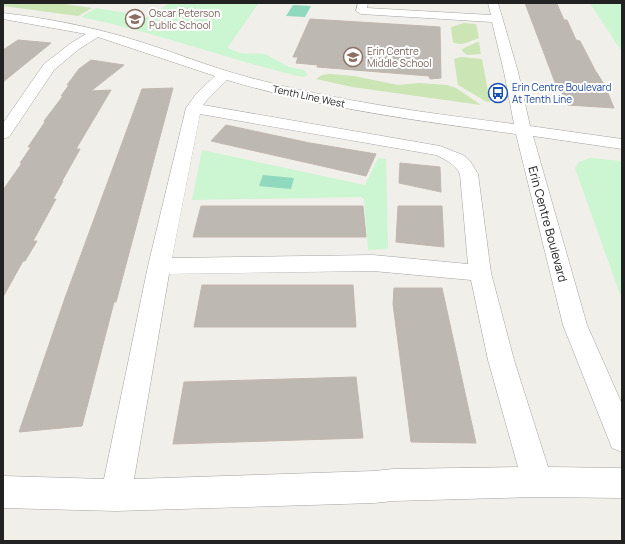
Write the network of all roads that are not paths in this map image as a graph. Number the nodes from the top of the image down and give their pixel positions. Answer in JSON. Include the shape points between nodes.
{"nodes":[{"id":1,"x":363,"y":3,"type":"edge"},
{"id":2,"x":493,"y":3,"type":"edge"},
{"id":3,"x":3,"y":16,"type":"edge"},
{"id":4,"x":497,"y":19,"type":"junction"},
{"id":5,"x":96,"y":33,"type":"junction"},
{"id":6,"x":224,"y":75,"type":"junction"},
{"id":7,"x":194,"y":108,"type":"junction"},
{"id":8,"x":523,"y":130,"type":"junction"},
{"id":9,"x":3,"y":134,"type":"edge"},
{"id":10,"x":622,"y":144,"type":"edge"},
{"id":11,"x":159,"y":266,"type":"junction"},
{"id":12,"x":480,"y":273,"type":"junction"},
{"id":13,"x":622,"y":438,"type":"edge"},
{"id":14,"x":538,"y":482,"type":"junction"},
{"id":15,"x":622,"y":483,"type":"edge"},
{"id":16,"x":3,"y":492,"type":"edge"},
{"id":17,"x":116,"y":495,"type":"junction"}],
"edges":[{"from":1,"to":4,"type":"street","via":[[362,11]]},
{"from":2,"to":4,"type":"street","name":"Erin Centre Boulevard"},
{"from":3,"to":5,"type":"street","name":"Tenth Line West"},
{"from":4,"to":8,"type":"street","name":"Erin Centre Boulevard"},
{"from":5,"to":6,"type":"street","name":"Tenth Line West","via":[[139,45]]},
{"from":5,"to":9,"type":"street","via":[[49,67]]},
{"from":6,"to":7,"type":"street","via":[[201,97]]},
{"from":6,"to":8,"type":"street","name":"Tenth Line West","via":[[326,100]]},
{"from":7,"to":11,"type":"street"},
{"from":7,"to":12,"type":"street","via":[[440,151],[454,157],[464,163],[469,174]]},
{"from":8,"to":10,"type":"street","name":"Tenth Line West"},
{"from":8,"to":13,"type":"street","name":"Erin Centre Boulevard","via":[[575,325]]},
{"from":11,"to":12,"type":"street","via":[[373,263]]},
{"from":11,"to":17,"type":"street"},
{"from":12,"to":14,"type":"street","via":[[501,360]]},
{"from":14,"to":15,"type":"street"},
{"from":14,"to":17,"type":"street"},
{"from":16,"to":17,"type":"street"}]}
